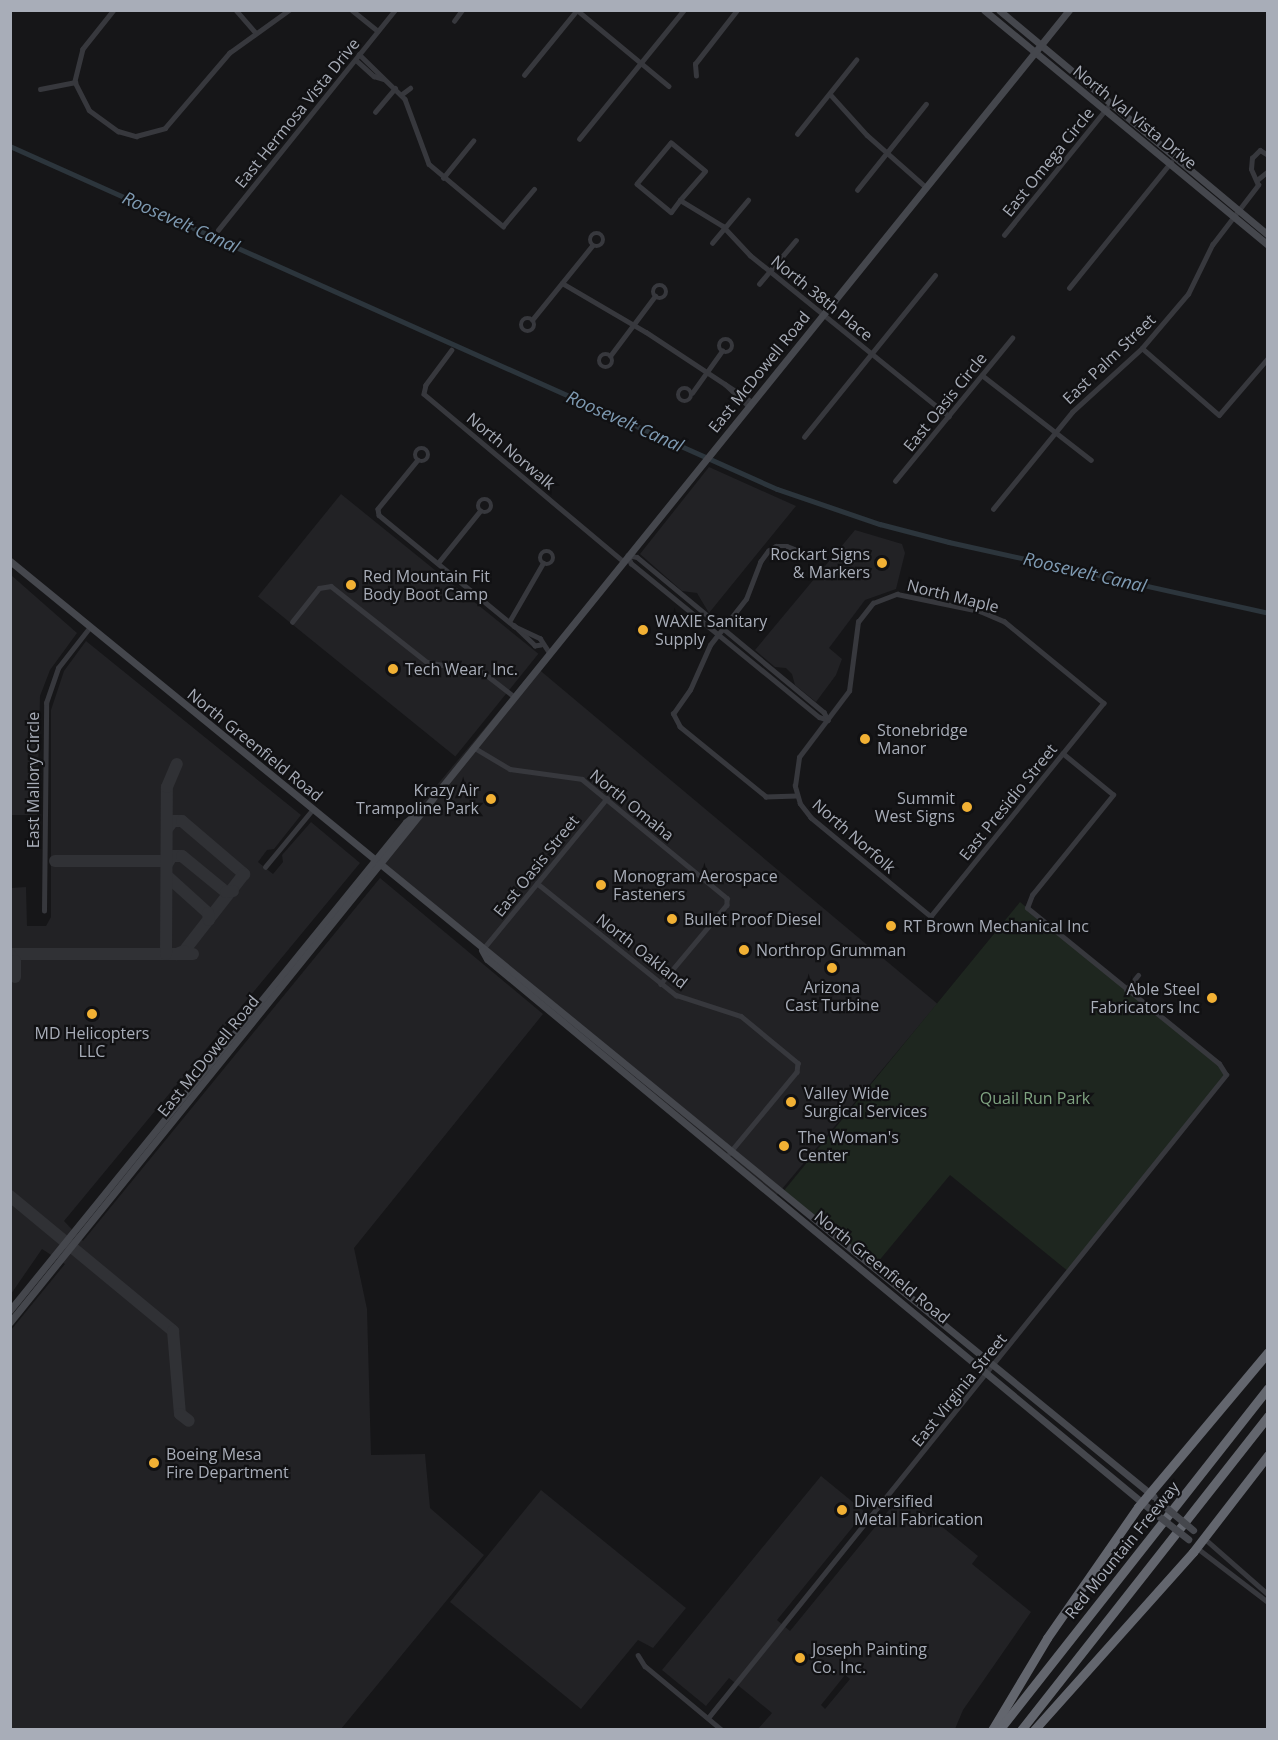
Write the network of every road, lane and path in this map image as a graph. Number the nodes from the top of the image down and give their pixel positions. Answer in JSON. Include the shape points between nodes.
{"nodes":[{"id":1,"x":114,"y":10,"type":"edge"},
{"id":2,"x":236,"y":10,"type":"edge"},
{"id":3,"x":289,"y":10,"type":"edge"},
{"id":4,"x":352,"y":10,"type":"edge"},
{"id":5,"x":395,"y":10,"type":"edge"},
{"id":6,"x":462,"y":10,"type":"edge"},
{"id":7,"x":577,"y":10,"type":"edge"},
{"id":8,"x":684,"y":10,"type":"edge"},
{"id":9,"x":737,"y":10,"type":"edge"},
{"id":10,"x":984,"y":10,"type":"edge"},
{"id":11,"x":999,"y":10,"type":"edge"},
{"id":12,"x":1069,"y":10,"type":"edge"},
{"id":13,"x":454,"y":21,"type":"dead end"},
{"id":14,"x":378,"y":31,"type":"junction"},
{"id":15,"x":256,"y":33,"type":"junction"},
{"id":16,"x":1041,"y":46,"type":"junction"},
{"id":17,"x":1035,"y":53,"type":"junction"},
{"id":18,"x":359,"y":54,"type":"junction"},
{"id":19,"x":356,"y":60,"type":"junction"},
{"id":20,"x":856,"y":60,"type":"dead end"},
{"id":21,"x":641,"y":63,"type":"junction"},
{"id":22,"x":524,"y":75,"type":"dead end"},
{"id":23,"x":696,"y":76,"type":"dead end"},
{"id":24,"x":384,"y":79,"type":"junction"},
{"id":25,"x":75,"y":82,"type":"junction"},
{"id":26,"x":669,"y":86,"type":"dead end"},
{"id":27,"x":394,"y":88,"type":"junction"},
{"id":28,"x":410,"y":88,"type":"dead end"},
{"id":29,"x":40,"y":89,"type":"dead end"},
{"id":30,"x":402,"y":94,"type":"junction"},
{"id":31,"x":830,"y":94,"type":"junction"},
{"id":32,"x":926,"y":104,"type":"dead end"},
{"id":33,"x":1107,"y":107,"type":"junction"},
{"id":34,"x":375,"y":112,"type":"dead end"},
{"id":35,"x":797,"y":134,"type":"dead end"},
{"id":36,"x":579,"y":139,"type":"dead end"},
{"id":37,"x":473,"y":141,"type":"dead end"},
{"id":38,"x":887,"y":153,"type":"junction"},
{"id":39,"x":1268,"y":155,"type":"edge"},
{"id":40,"x":1172,"y":161,"type":"junction"},
{"id":41,"x":1268,"y":171,"type":"edge"},
{"id":42,"x":443,"y":178,"type":"junction"},
{"id":43,"x":1257,"y":180,"type":"junction"},
{"id":44,"x":926,"y":187,"type":"junction"},
{"id":45,"x":534,"y":189,"type":"dead end"},
{"id":46,"x":857,"y":190,"type":"dead end"},
{"id":47,"x":680,"y":200,"type":"junction"},
{"id":48,"x":748,"y":200,"type":"dead end"},
{"id":49,"x":1235,"y":214,"type":"junction"},
{"id":50,"x":725,"y":228,"type":"junction"},
{"id":51,"x":218,"y":230,"type":"dead end"},
{"id":52,"x":1004,"y":235,"type":"dead end"},
{"id":53,"x":1268,"y":236,"type":"edge"},
{"id":54,"x":796,"y":240,"type":"dead end"},
{"id":55,"x":712,"y":243,"type":"dead end"},
{"id":56,"x":1268,"y":245,"type":"edge"},
{"id":57,"x":592,"y":246,"type":"dead end"},
{"id":58,"x":770,"y":271,"type":"junction"},
{"id":59,"x":935,"y":275,"type":"dead end"},
{"id":60,"x":562,"y":283,"type":"junction"},
{"id":61,"x":759,"y":284,"type":"dead end"},
{"id":62,"x":1069,"y":288,"type":"dead end"},
{"id":63,"x":655,"y":296,"type":"dead end"},
{"id":64,"x":823,"y":314,"type":"junction"},
{"id":65,"x":532,"y":320,"type":"dead end"},
{"id":66,"x":634,"y":325,"type":"junction"},
{"id":67,"x":1012,"y":338,"type":"dead end"},
{"id":68,"x":1142,"y":348,"type":"junction"},
{"id":69,"x":452,"y":351,"type":"dead end"},
{"id":70,"x":722,"y":351,"type":"dead end"},
{"id":71,"x":872,"y":353,"type":"junction"},
{"id":72,"x":610,"y":356,"type":"dead end"},
{"id":73,"x":1268,"y":358,"type":"edge"},
{"id":74,"x":707,"y":372,"type":"junction"},
{"id":75,"x":981,"y":375,"type":"junction"},
{"id":76,"x":692,"y":393,"type":"dead end"},
{"id":77,"x":750,"y":404,"type":"junction"},
{"id":78,"x":949,"y":416,"type":"junction"},
{"id":79,"x":1053,"y":433,"type":"junction"},
{"id":80,"x":804,"y":437,"type":"dead end"},
{"id":81,"x":418,"y":460,"type":"dead end"},
{"id":82,"x":1091,"y":460,"type":"dead end"},
{"id":83,"x":895,"y":481,"type":"dead end"},
{"id":84,"x":993,"y":509,"type":"dead end"},
{"id":85,"x":480,"y":511,"type":"dead end"},
{"id":86,"x":625,"y":558,"type":"junction"},
{"id":87,"x":816,"y":558,"type":"dead end"},
{"id":88,"x":10,"y":561,"type":"edge"},
{"id":89,"x":438,"y":563,"type":"junction"},
{"id":90,"x":543,"y":563,"type":"dead end"},
{"id":91,"x":292,"y":622,"type":"dead end"},
{"id":92,"x":508,"y":622,"type":"junction"},
{"id":93,"x":90,"y":627,"type":"junction"},
{"id":94,"x":514,"y":627,"type":"junction"},
{"id":95,"x":720,"y":632,"type":"junction"},
{"id":96,"x":541,"y":645,"type":"junction"},
{"id":97,"x":549,"y":652,"type":"junction"},
{"id":98,"x":783,"y":678,"type":"junction"},
{"id":99,"x":778,"y":684,"type":"junction"},
{"id":100,"x":513,"y":696,"type":"junction"},
{"id":101,"x":1104,"y":703,"type":"joint"},
{"id":102,"x":828,"y":720,"type":"junction"},
{"id":103,"x":472,"y":746,"type":"junction"},
{"id":104,"x":1063,"y":754,"type":"junction"},
{"id":105,"x":797,"y":796,"type":"junction"},
{"id":106,"x":607,"y":798,"type":"junction"},
{"id":107,"x":312,"y":809,"type":"junction"},
{"id":108,"x":378,"y":863,"type":"junction"},
{"id":109,"x":265,"y":867,"type":"dead end"},
{"id":110,"x":537,"y":883,"type":"junction"},
{"id":111,"x":44,"y":912,"type":"dead end"},
{"id":112,"x":931,"y":917,"type":"joint"},
{"id":113,"x":483,"y":950,"type":"junction"},
{"id":114,"x":1138,"y":975,"type":"dead end"},
{"id":115,"x":661,"y":984,"type":"junction"},
{"id":116,"x":1126,"y":990,"type":"junction"},
{"id":117,"x":252,"y":1018,"type":"junction"},
{"id":118,"x":601,"y":1052,"type":"junction"},
{"id":119,"x":637,"y":1073,"type":"junction"},
{"id":120,"x":729,"y":1154,"type":"junction"},
{"id":121,"x":10,"y":1310,"type":"edge"},
{"id":122,"x":10,"y":1322,"type":"edge"},
{"id":123,"x":1268,"y":1352,"type":"edge"},
{"id":124,"x":991,"y":1369,"type":"junction"},
{"id":125,"x":1268,"y":1389,"type":"edge"},
{"id":126,"x":1268,"y":1416,"type":"edge"},
{"id":127,"x":1268,"y":1455,"type":"edge"},
{"id":128,"x":1149,"y":1493,"type":"junction"},
{"id":129,"x":1146,"y":1505,"type":"junction"},
{"id":130,"x":1199,"y":1534,"type":"junction"},
{"id":131,"x":1196,"y":1547,"type":"junction"},
{"id":132,"x":1268,"y":1594,"type":"edge"},
{"id":133,"x":1268,"y":1602,"type":"edge"},
{"id":134,"x":638,"y":1655,"type":"dead end"},
{"id":135,"x":708,"y":1718,"type":"junction"},
{"id":136,"x":722,"y":1730,"type":"edge"},
{"id":137,"x":992,"y":1730,"type":"edge"},
{"id":138,"x":999,"y":1730,"type":"edge"},
{"id":139,"x":1021,"y":1730,"type":"edge"},
{"id":140,"x":1034,"y":1730,"type":"edge"}],
"edges":[{"from":1,"to":25,"type":"street","via":[[83,49]]},
{"from":2,"to":15,"type":"street"},
{"from":3,"to":15,"type":"street"},
{"from":4,"to":14,"type":"street"},
{"from":5,"to":14,"type":"street","name":"East Hermosa Vista Drive"},
{"from":6,"to":13,"type":"street"},
{"from":7,"to":21,"type":"street"},
{"from":7,"to":22,"type":"street"},
{"from":8,"to":21,"type":"street"},
{"from":9,"to":23,"type":"street","via":[[695,64]]},
{"from":10,"to":17,"type":"main road","name":"North Val Vista Drive"},
{"from":11,"to":16,"type":"main road","name":"North Val Vista Drive"},
{"from":12,"to":16,"type":"main road","name":"East McDowell Road"},
{"from":14,"to":18,"type":"street","name":"East Hermosa Vista Drive"},
{"from":15,"to":25,"type":"street","via":[[223,60],[170,123],[144,136],[126,135],[111,127],[85,105]]},
{"from":16,"to":17,"type":"main road","name":"East McDowell Road"},
{"from":16,"to":33,"type":"main road","name":"North Val Vista Drive"},
{"from":17,"to":33,"type":"main road","name":"North Val Vista Drive"},
{"from":17,"to":44,"type":"main road","name":"East McDowell Road"},
{"from":18,"to":19,"type":"street","name":"East Hermosa Vista Drive"},
{"from":18,"to":24,"type":"street"},
{"from":19,"to":24,"type":"street","via":[[374,76]]},
{"from":19,"to":51,"type":"street","name":"East Hermosa Vista Drive"},
{"from":20,"to":31,"type":"street"},
{"from":21,"to":26,"type":"street"},
{"from":21,"to":36,"type":"street"},
{"from":24,"to":27,"type":"street"},
{"from":25,"to":29,"type":"street"},
{"from":27,"to":30,"type":"street"},
{"from":27,"to":34,"type":"street"},
{"from":28,"to":30,"type":"street"},
{"from":30,"to":42,"type":"street","via":[[414,118],[424,156]]},
{"from":31,"to":35,"type":"street"},
{"from":31,"to":38,"type":"street"},
{"from":32,"to":38,"type":"street"},
{"from":33,"to":40,"type":"main road","name":"North Val Vista Drive"},
{"from":33,"to":52,"type":"street","name":"East Omega Circle"},
{"from":37,"to":42,"type":"street"},
{"from":38,"to":44,"type":"street"},
{"from":38,"to":46,"type":"street"},
{"from":39,"to":43,"type":"street","via":[[1260,150],[1250,163]]},
{"from":40,"to":49,"type":"main road","name":"North Val Vista Drive"},
{"from":40,"to":62,"type":"street"},
{"from":41,"to":43,"type":"street"},
{"from":42,"to":45,"type":"street","via":[[503,226]]},
{"from":43,"to":49,"type":"street","name":"East Palm Street","via":[[1255,190]]},
{"from":44,"to":64,"type":"main road","name":"East McDowell Road"},
{"from":47,"to":47,"type":"street","via":[[670,212],[637,184],[671,143],[705,171]]},
{"from":47,"to":50,"type":"street","name":"North 38th Place"},
{"from":48,"to":50,"type":"street"},
{"from":49,"to":53,"type":"main road","name":"North Val Vista Drive"},
{"from":49,"to":56,"type":"main road","name":"North Val Vista Drive"},
{"from":49,"to":68,"type":"street","name":"East Palm Street","via":[[1212,245],[1188,294]]},
{"from":50,"to":55,"type":"street"},
{"from":50,"to":58,"type":"street","name":"North 38th Place"},
{"from":54,"to":58,"type":"street"},
{"from":57,"to":60,"type":"street"},
{"from":58,"to":61,"type":"street"},
{"from":58,"to":64,"type":"street","name":"North 38th Place"},
{"from":59,"to":71,"type":"street"},
{"from":60,"to":65,"type":"street"},
{"from":60,"to":66,"type":"street"},
{"from":63,"to":66,"type":"street"},
{"from":64,"to":71,"type":"street","name":"North 38th Place"},
{"from":64,"to":77,"type":"main road","name":"East McDowell Road"},
{"from":66,"to":72,"type":"street"},
{"from":66,"to":74,"type":"street"},
{"from":67,"to":75,"type":"street","name":"East Oasis Circle"},
{"from":68,"to":73,"type":"street","via":[[1218,415]]},
{"from":68,"to":79,"type":"street","name":"East Palm Street","via":[[1082,401]]},
{"from":69,"to":86,"type":"street","name":"North Norwalk","via":[[426,385],[424,394]]},
{"from":70,"to":74,"type":"street"},
{"from":71,"to":78,"type":"street","name":"North 38th Place"},
{"from":71,"to":80,"type":"street"},
{"from":74,"to":76,"type":"street"},
{"from":74,"to":77,"type":"street"},
{"from":75,"to":78,"type":"street","name":"East Oasis Circle"},
{"from":75,"to":79,"type":"street"},
{"from":77,"to":86,"type":"main road","name":"East McDowell Road"},
{"from":78,"to":83,"type":"street","name":"East Oasis Circle"},
{"from":79,"to":82,"type":"street"},
{"from":79,"to":84,"type":"street","name":"East Palm Street"},
{"from":81,"to":89,"type":"street","via":[[378,509],[379,515]]},
{"from":85,"to":89,"type":"street"},
{"from":86,"to":95,"type":"street","name":"North Norwalk"},
{"from":86,"to":95,"type":"street","name":"North Norwalk","via":[[637,557]]},
{"from":86,"to":97,"type":"main road","name":"East McDowell Road"},
{"from":87,"to":95,"type":"street","via":[[787,546],[768,551],[746,599]]},
{"from":88,"to":93,"type":"main road","name":"North Greenfield Road"},
{"from":89,"to":92,"type":"street"},
{"from":90,"to":92,"type":"street"},
{"from":91,"to":100,"type":"street","via":[[326,584],[427,662],[484,673]]},
{"from":92,"to":94,"type":"street"},
{"from":93,"to":107,"type":"main road","name":"North Greenfield Road"},
{"from":93,"to":111,"type":"street","name":"East Mallory Circle","via":[[58,668],[46,703]]},
{"from":94,"to":96,"type":"street","via":[[535,646]]},
{"from":94,"to":96,"type":"street","via":[[530,631],[540,638]]},
{"from":95,"to":98,"type":"street","name":"North Norwalk"},
{"from":95,"to":99,"type":"street","name":"North Norwalk"},
{"from":95,"to":105,"type":"street","name":"North Norfolk","via":[[703,656],[690,690],[674,711],[675,723],[766,796]]},
{"from":96,"to":97,"type":"street"},
{"from":97,"to":100,"type":"main road","name":"East McDowell Road"},
{"from":98,"to":99,"type":"street"},
{"from":98,"to":102,"type":"street","name":"North Norwalk"},
{"from":99,"to":102,"type":"street","name":"North Norwalk"},
{"from":100,"to":103,"type":"main road","name":"East McDowell Road"},
{"from":101,"to":102,"type":"street","name":"North Maple","via":[[994,616],[905,595],[876,601],[858,622],[849,691]]},
{"from":101,"to":104,"type":"street","name":"East Presidio Street"},
{"from":102,"to":105,"type":"street","via":[[800,757],[795,774]]},
{"from":103,"to":106,"type":"street","name":"North Omaha","via":[[510,769],[578,777]]},
{"from":103,"to":108,"type":"main road","name":"East McDowell Road"},
{"from":104,"to":112,"type":"street","name":"East Presidio Street"},
{"from":104,"to":116,"type":"street","via":[[1113,795],[1032,895],[1027,908]]},
{"from":105,"to":112,"type":"street","name":"North Norfolk","via":[[811,818]]},
{"from":106,"to":110,"type":"street","name":"East Oasis Street"},
{"from":106,"to":115,"type":"street","name":"North Omaha","via":[[727,898],[728,902]]},
{"from":107,"to":108,"type":"main road","name":"North Greenfield Road"},
{"from":107,"to":109,"type":"street"},
{"from":108,"to":113,"type":"main road","name":"North Greenfield Road"},
{"from":108,"to":117,"type":"main road","name":"East McDowell Road"},
{"from":110,"to":113,"type":"street","name":"East Oasis Street"},
{"from":110,"to":115,"type":"street","name":"North Oakland"},
{"from":113,"to":118,"type":"main road","name":"North Greenfield Road","via":[[487,959]]},
{"from":113,"to":119,"type":"main road","name":"North Greenfield Road","via":[[492,953]]},
{"from":114,"to":116,"type":"street"},
{"from":115,"to":120,"type":"street","name":"North Oakland","via":[[687,1001],[721,1008],[750,1021],[798,1063],[797,1072]]},
{"from":116,"to":124,"type":"street","name":"East Virginia Street","via":[[1220,1064],[1226,1075]]},
{"from":117,"to":121,"type":"main road","name":"East McDowell Road"},
{"from":117,"to":122,"type":"main road","name":"East McDowell Road"},
{"from":118,"to":119,"type":"main road"},
{"from":118,"to":120,"type":"main road","name":"North Greenfield Road"},
{"from":119,"to":120,"type":"main road","name":"North Greenfield Road"},
{"from":120,"to":124,"type":"main road","name":"North Greenfield Road"},
{"from":123,"to":128,"type":"highway"},
{"from":124,"to":128,"type":"main road","name":"North Greenfield Road"},
{"from":124,"to":129,"type":"main road","name":"North Greenfield Road"},
{"from":124,"to":135,"type":"street","name":"East Virginia Street"},
{"from":125,"to":138,"type":"highway","name":"Red Mountain Freeway"},
{"from":126,"to":139,"type":"highway","name":"Red Mountain Freeway"},
{"from":127,"to":130,"type":"highway"},
{"from":128,"to":129,"type":"highway"},
{"from":128,"to":130,"type":"main road","name":"North Greenfield Road","bridge":true},
{"from":129,"to":131,"type":"main road","name":"North Greenfield Road","bridge":true},
{"from":129,"to":137,"type":"highway","via":[[1047,1638]]},
{"from":130,"to":131,"type":"highway"},
{"from":130,"to":132,"type":"street","name":"North Greenfield Road"},
{"from":131,"to":133,"type":"street","name":"North Greenfield Road"},
{"from":131,"to":140,"type":"highway"},
{"from":134,"to":135,"type":"street","via":[[645,1666]]},
{"from":135,"to":136,"type":"street"}]}
